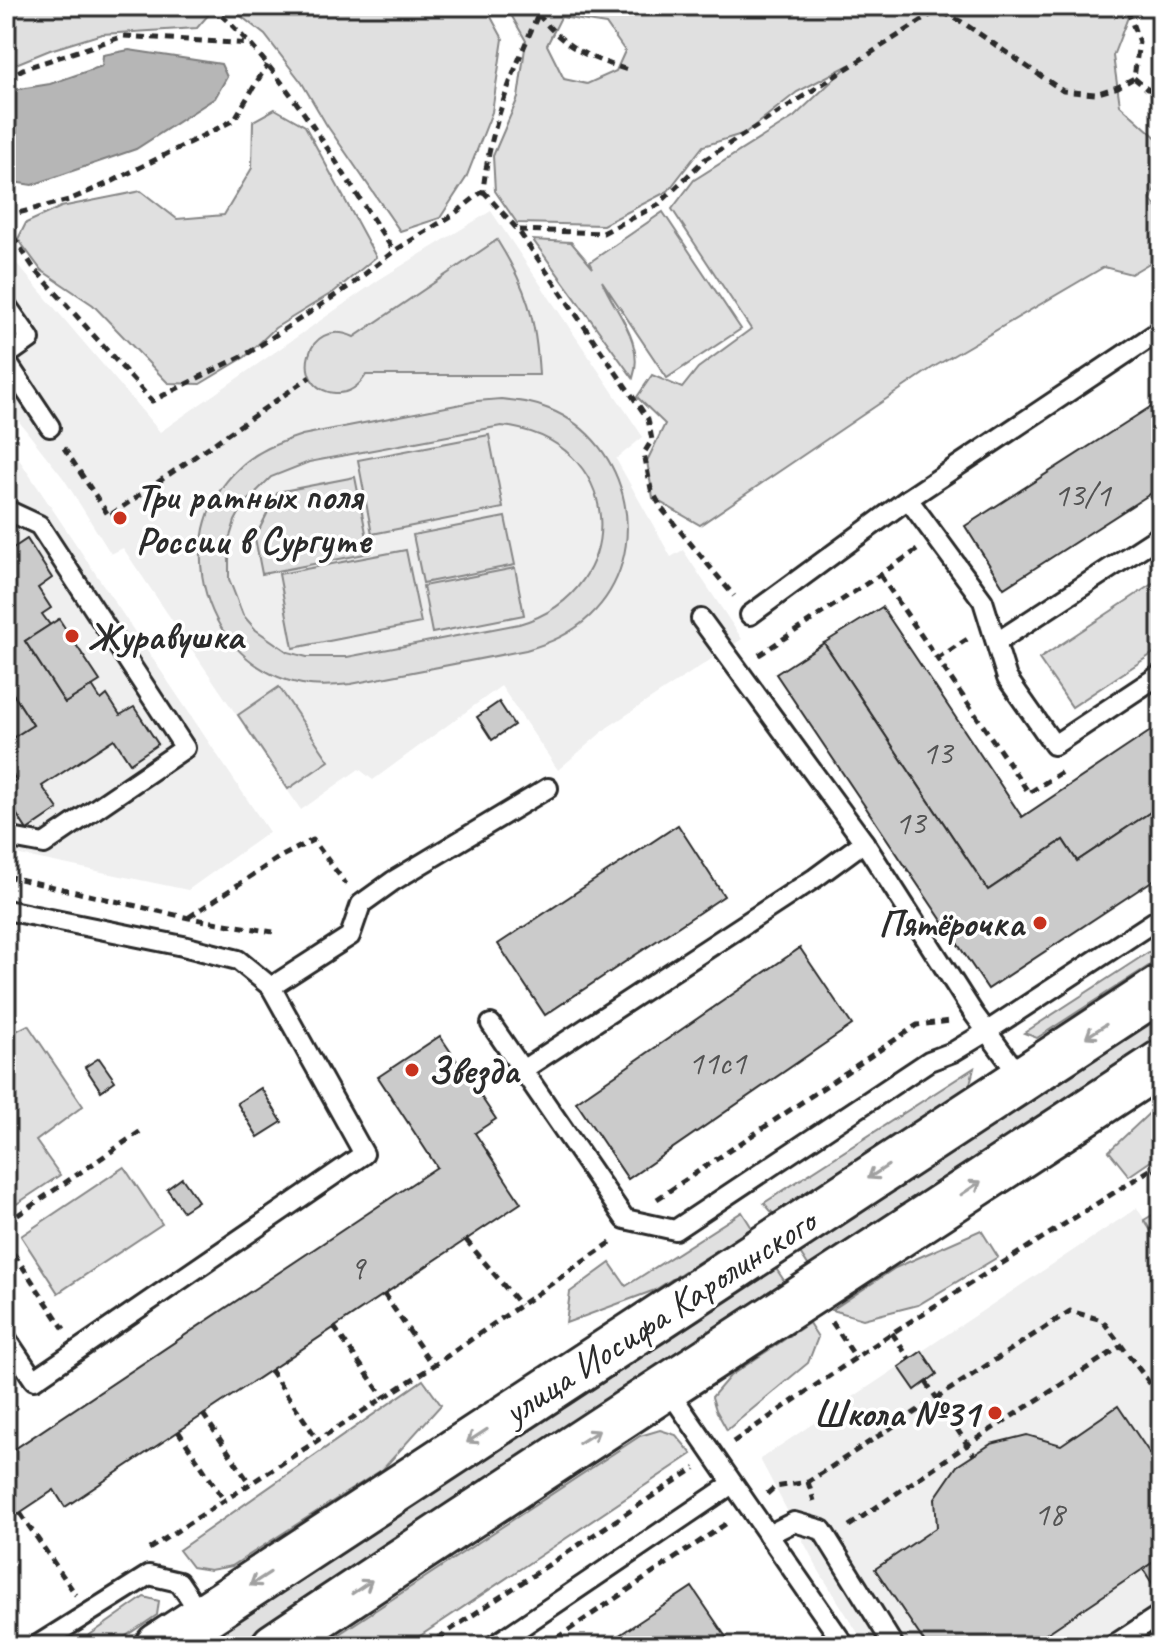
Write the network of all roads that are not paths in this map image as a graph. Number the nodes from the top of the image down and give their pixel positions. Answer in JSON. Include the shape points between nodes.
{"nodes":[{"id":1,"x":6,"y":305,"type":"edge"},
{"id":2,"x":1161,"y":330,"type":"edge"},
{"id":3,"x":6,"y":359,"type":"edge"},
{"id":4,"x":50,"y":427,"type":"road end"},
{"id":5,"x":908,"y":499,"type":"junction"},
{"id":6,"x":6,"y":515,"type":"edge"},
{"id":7,"x":1161,"y":535,"type":"edge"},
{"id":8,"x":750,"y":615,"type":"road end"},
{"id":9,"x":701,"y":619,"type":"dead end"},
{"id":10,"x":997,"y":642,"type":"junction"},
{"id":11,"x":1161,"y":674,"type":"edge"},
{"id":12,"x":548,"y":788,"type":"dead end"},
{"id":13,"x":6,"y":837,"type":"edge"},
{"id":14,"x":864,"y":842,"type":"junction"},
{"id":15,"x":6,"y":910,"type":"edge"},
{"id":16,"x":1161,"y":917,"type":"edge"},
{"id":17,"x":271,"y":987,"type":"junction"},
{"id":18,"x":1161,"y":988,"type":"edge"},
{"id":19,"x":491,"y":1024,"type":"dead end"},
{"id":20,"x":986,"y":1032,"type":"junction"},
{"id":21,"x":1161,"y":1063,"type":"edge"},
{"id":22,"x":524,"y":1069,"type":"junction"},
{"id":23,"x":1021,"y":1078,"type":"junction"},
{"id":24,"x":6,"y":1338,"type":"edge"},
{"id":25,"x":667,"y":1388,"type":"junction"},
{"id":26,"x":732,"y":1484,"type":"junction"},
{"id":27,"x":768,"y":1535,"type":"junction"},
{"id":28,"x":1161,"y":1614,"type":"edge"},
{"id":29,"x":202,"y":1618,"type":"junction"},
{"id":30,"x":36,"y":1646,"type":"edge"},
{"id":31,"x":158,"y":1646,"type":"edge"},
{"id":32,"x":274,"y":1646,"type":"edge"},
{"id":33,"x":493,"y":1646,"type":"edge"},
{"id":34,"x":845,"y":1646,"type":"edge"},
{"id":35,"x":894,"y":1646,"type":"edge"},
{"id":36,"x":1112,"y":1646,"type":"edge"}],
"edges":[{"from":1,"to":3,"type":"lane","via":[[30,339]]},
{"from":2,"to":5,"type":"lane"},
{"from":3,"to":4,"type":"lane"},
{"from":5,"to":8,"type":"lane"},
{"from":5,"to":10,"type":"lane","via":[[983,601]]},
{"from":6,"to":13,"type":"lane","via":[[11,512],[39,525],[185,748],[44,844]]},
{"from":7,"to":10,"type":"lane"},
{"from":9,"to":14,"type":"lane"},
{"from":10,"to":11,"type":"lane","via":[[1007,678],[1054,745]]},
{"from":12,"to":17,"type":"lane","via":[[393,881],[361,904],[350,936]]},
{"from":14,"to":20,"type":"lane"},
{"from":14,"to":22,"type":"lane"},
{"from":15,"to":17,"type":"lane","via":[[238,960]]},
{"from":16,"to":20,"type":"lane"},
{"from":17,"to":24,"type":"lane","via":[[364,1154],[34,1380]]},
{"from":18,"to":23,"type":"main road","name":"улица Иосифа Каролинского","one_way":true},
{"from":19,"to":22,"type":"lane"},
{"from":20,"to":22,"type":"lane","via":[[929,1061],[675,1230],[625,1219]]},
{"from":20,"to":23,"type":"lane"},
{"from":25,"to":21,"type":"main road","name":"улица Иосифа Каролинского","one_way":true},
{"from":23,"to":29,"type":"main road","name":"улица Иосифа Каролинского","one_way":true},
{"from":25,"to":26,"type":"lane"},
{"from":32,"to":25,"type":"main road","name":"улица Иосифа Каролинского","one_way":true},
{"from":26,"to":27,"type":"lane"},
{"from":26,"to":33,"type":"lane"},
{"from":27,"to":34,"type":"lane"},
{"from":27,"to":35,"type":"lane","via":[[794,1522],[822,1530]]},
{"from":28,"to":36,"type":"lane"},
{"from":29,"to":30,"type":"lane","via":[[179,1582],[149,1575]]},
{"from":29,"to":31,"type":"main road","name":"улица Иосифа Каролинского"}]}
